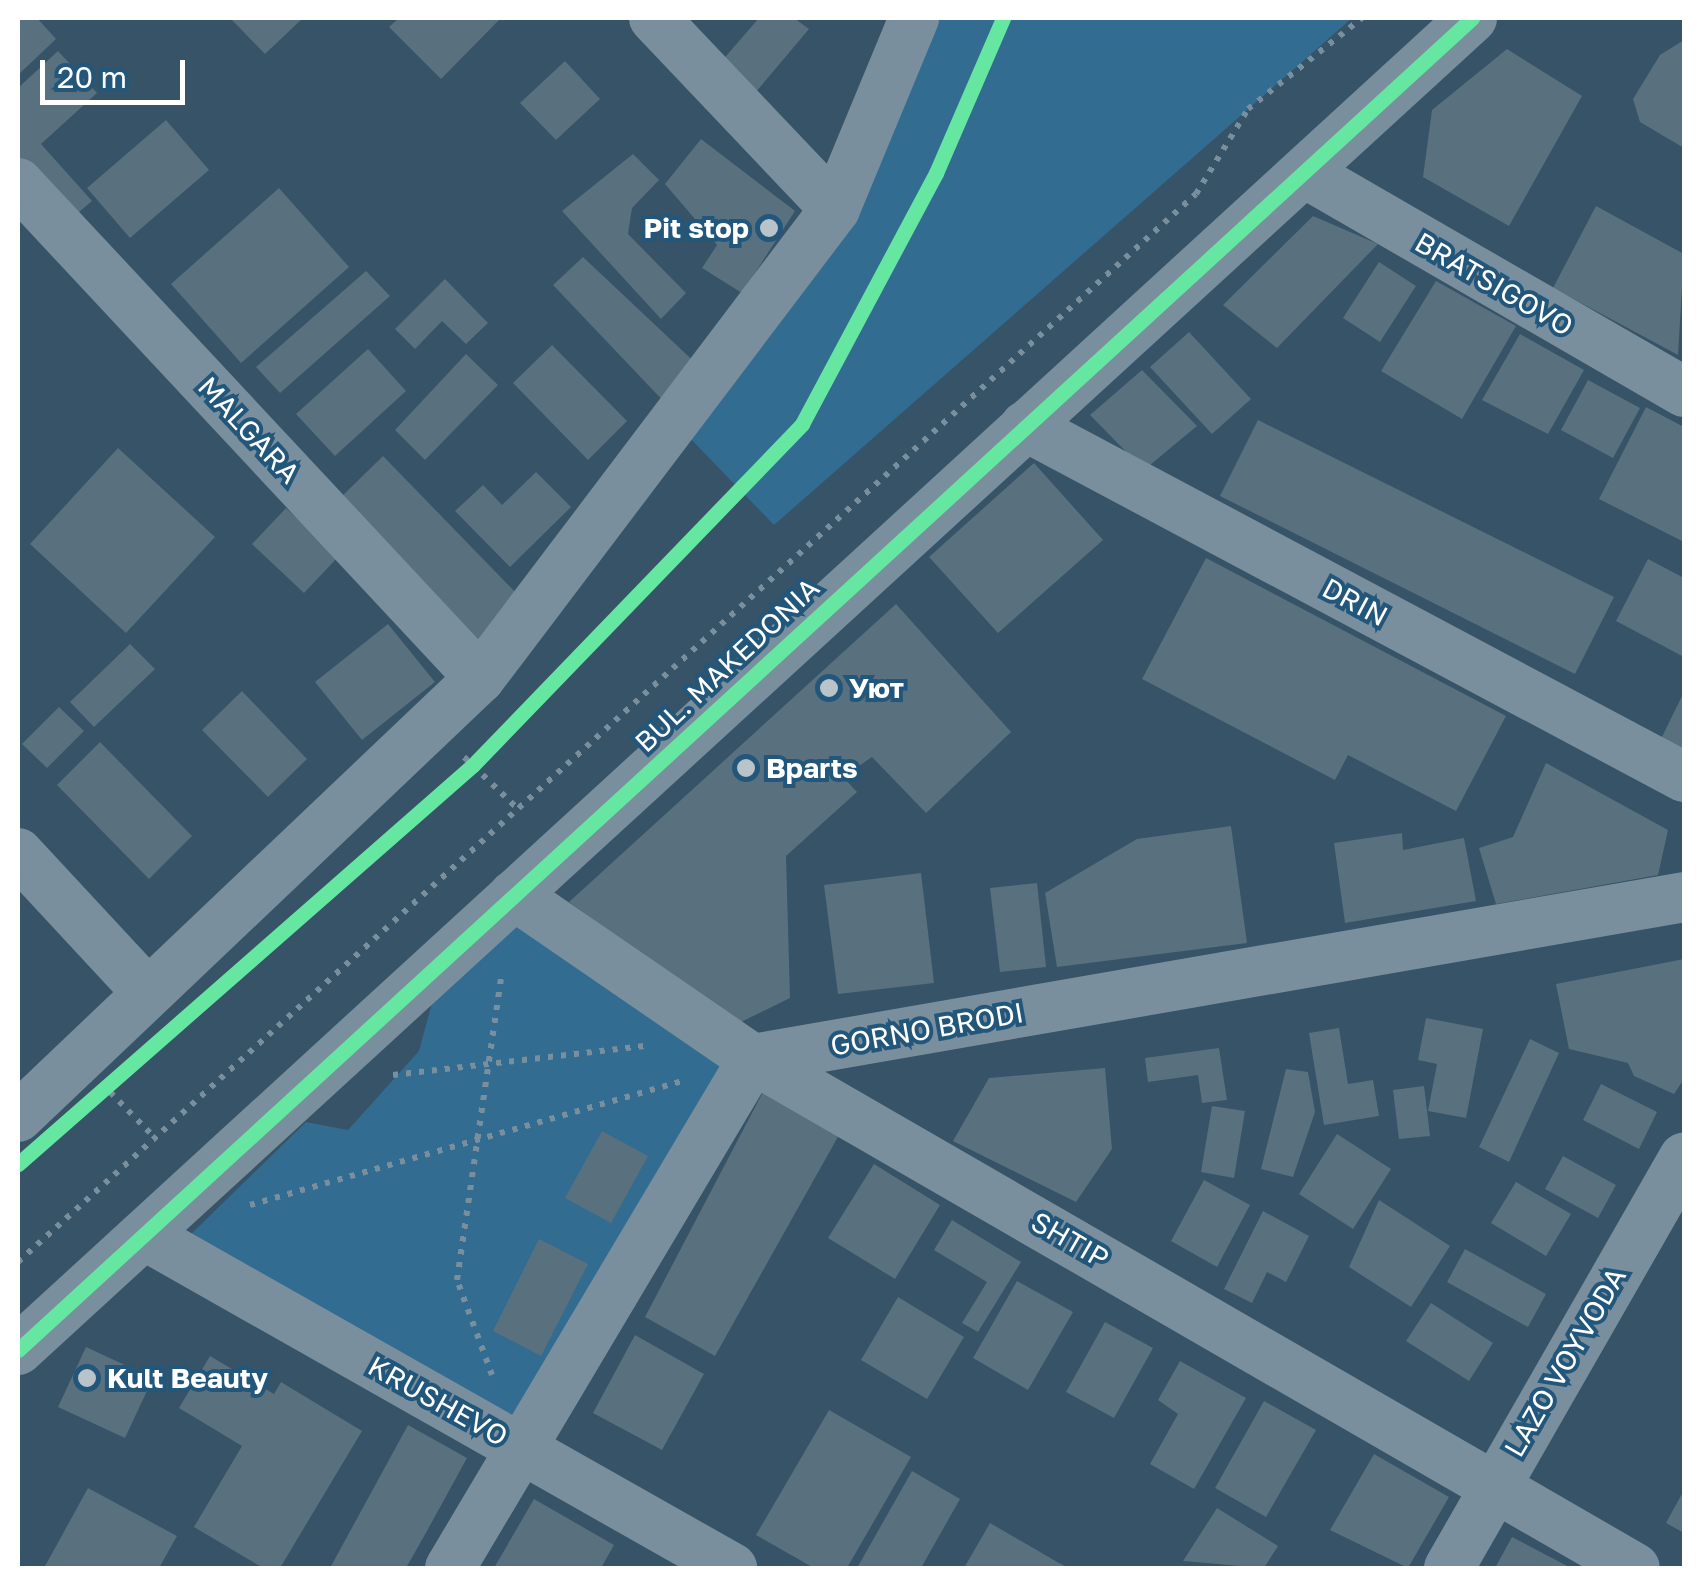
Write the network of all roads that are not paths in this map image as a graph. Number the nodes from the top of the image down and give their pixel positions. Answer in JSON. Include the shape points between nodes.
{"nodes":[{"id":1,"x":654,"y":18,"type":"edge"},
{"id":2,"x":914,"y":18,"type":"edge"},
{"id":3,"x":1472,"y":18,"type":"edge"},
{"id":4,"x":1304,"y":173,"type":"junction"},
{"id":5,"x":18,"y":183,"type":"edge"},
{"id":6,"x":835,"y":209,"type":"junction"},
{"id":7,"x":1684,"y":392,"type":"edge"},
{"id":8,"x":1024,"y":426,"type":"junction"},
{"id":9,"x":480,"y":678,"type":"junction"},
{"id":10,"x":1684,"y":778,"type":"edge"},
{"id":11,"x":18,"y":853,"type":"edge"},
{"id":12,"x":514,"y":895,"type":"junction"},
{"id":13,"x":1684,"y":897,"type":"edge"},
{"id":14,"x":148,"y":994,"type":"junction"},
{"id":15,"x":736,"y":1048,"type":"junction"},
{"id":16,"x":18,"y":1116,"type":"edge"},
{"id":17,"x":1684,"y":1157,"type":"edge"},
{"id":18,"x":144,"y":1235,"type":"junction"},
{"id":19,"x":18,"y":1350,"type":"edge"},
{"id":20,"x":518,"y":1446,"type":"junction"},
{"id":21,"x":1494,"y":1482,"type":"junction"},
{"id":22,"x":450,"y":1568,"type":"edge"},
{"id":23,"x":732,"y":1568,"type":"edge"},
{"id":24,"x":1448,"y":1568,"type":"edge"},
{"id":25,"x":1635,"y":1568,"type":"edge"}],
"edges":[{"from":1,"to":6,"type":"street"},
{"from":2,"to":6,"type":"street"},
{"from":3,"to":4,"type":"street","name":"BUL. MAKEDONIA"},
{"from":4,"to":7,"type":"street","name":"BRATSIGOVO"},
{"from":4,"to":8,"type":"street","name":"BUL. MAKEDONIA"},
{"from":5,"to":9,"type":"street","name":"MALGARA"},
{"from":6,"to":9,"type":"street"},
{"from":8,"to":10,"type":"street","name":"DRIN"},
{"from":8,"to":12,"type":"street","name":"BUL. MAKEDONIA"},
{"from":9,"to":14,"type":"street"},
{"from":11,"to":14,"type":"street"},
{"from":12,"to":15,"type":"street","name":"SHTIP"},
{"from":12,"to":18,"type":"street","name":"BUL. MAKEDONIA"},
{"from":13,"to":15,"type":"street","name":"GORNO BRODI"},
{"from":14,"to":16,"type":"street"},
{"from":15,"to":20,"type":"street"},
{"from":15,"to":21,"type":"street","name":"SHTIP"},
{"from":17,"to":21,"type":"street","name":"LAZO VOYVODA"},
{"from":18,"to":19,"type":"street","name":"BUL. MAKEDONIA"},
{"from":18,"to":20,"type":"street","name":"KRUSHEVO"},
{"from":20,"to":22,"type":"street"},
{"from":20,"to":23,"type":"street","name":"KRUSHEVO"},
{"from":21,"to":24,"type":"street","name":"LAZO VOYVODA"},
{"from":21,"to":25,"type":"street","name":"SHTIP"}]}
